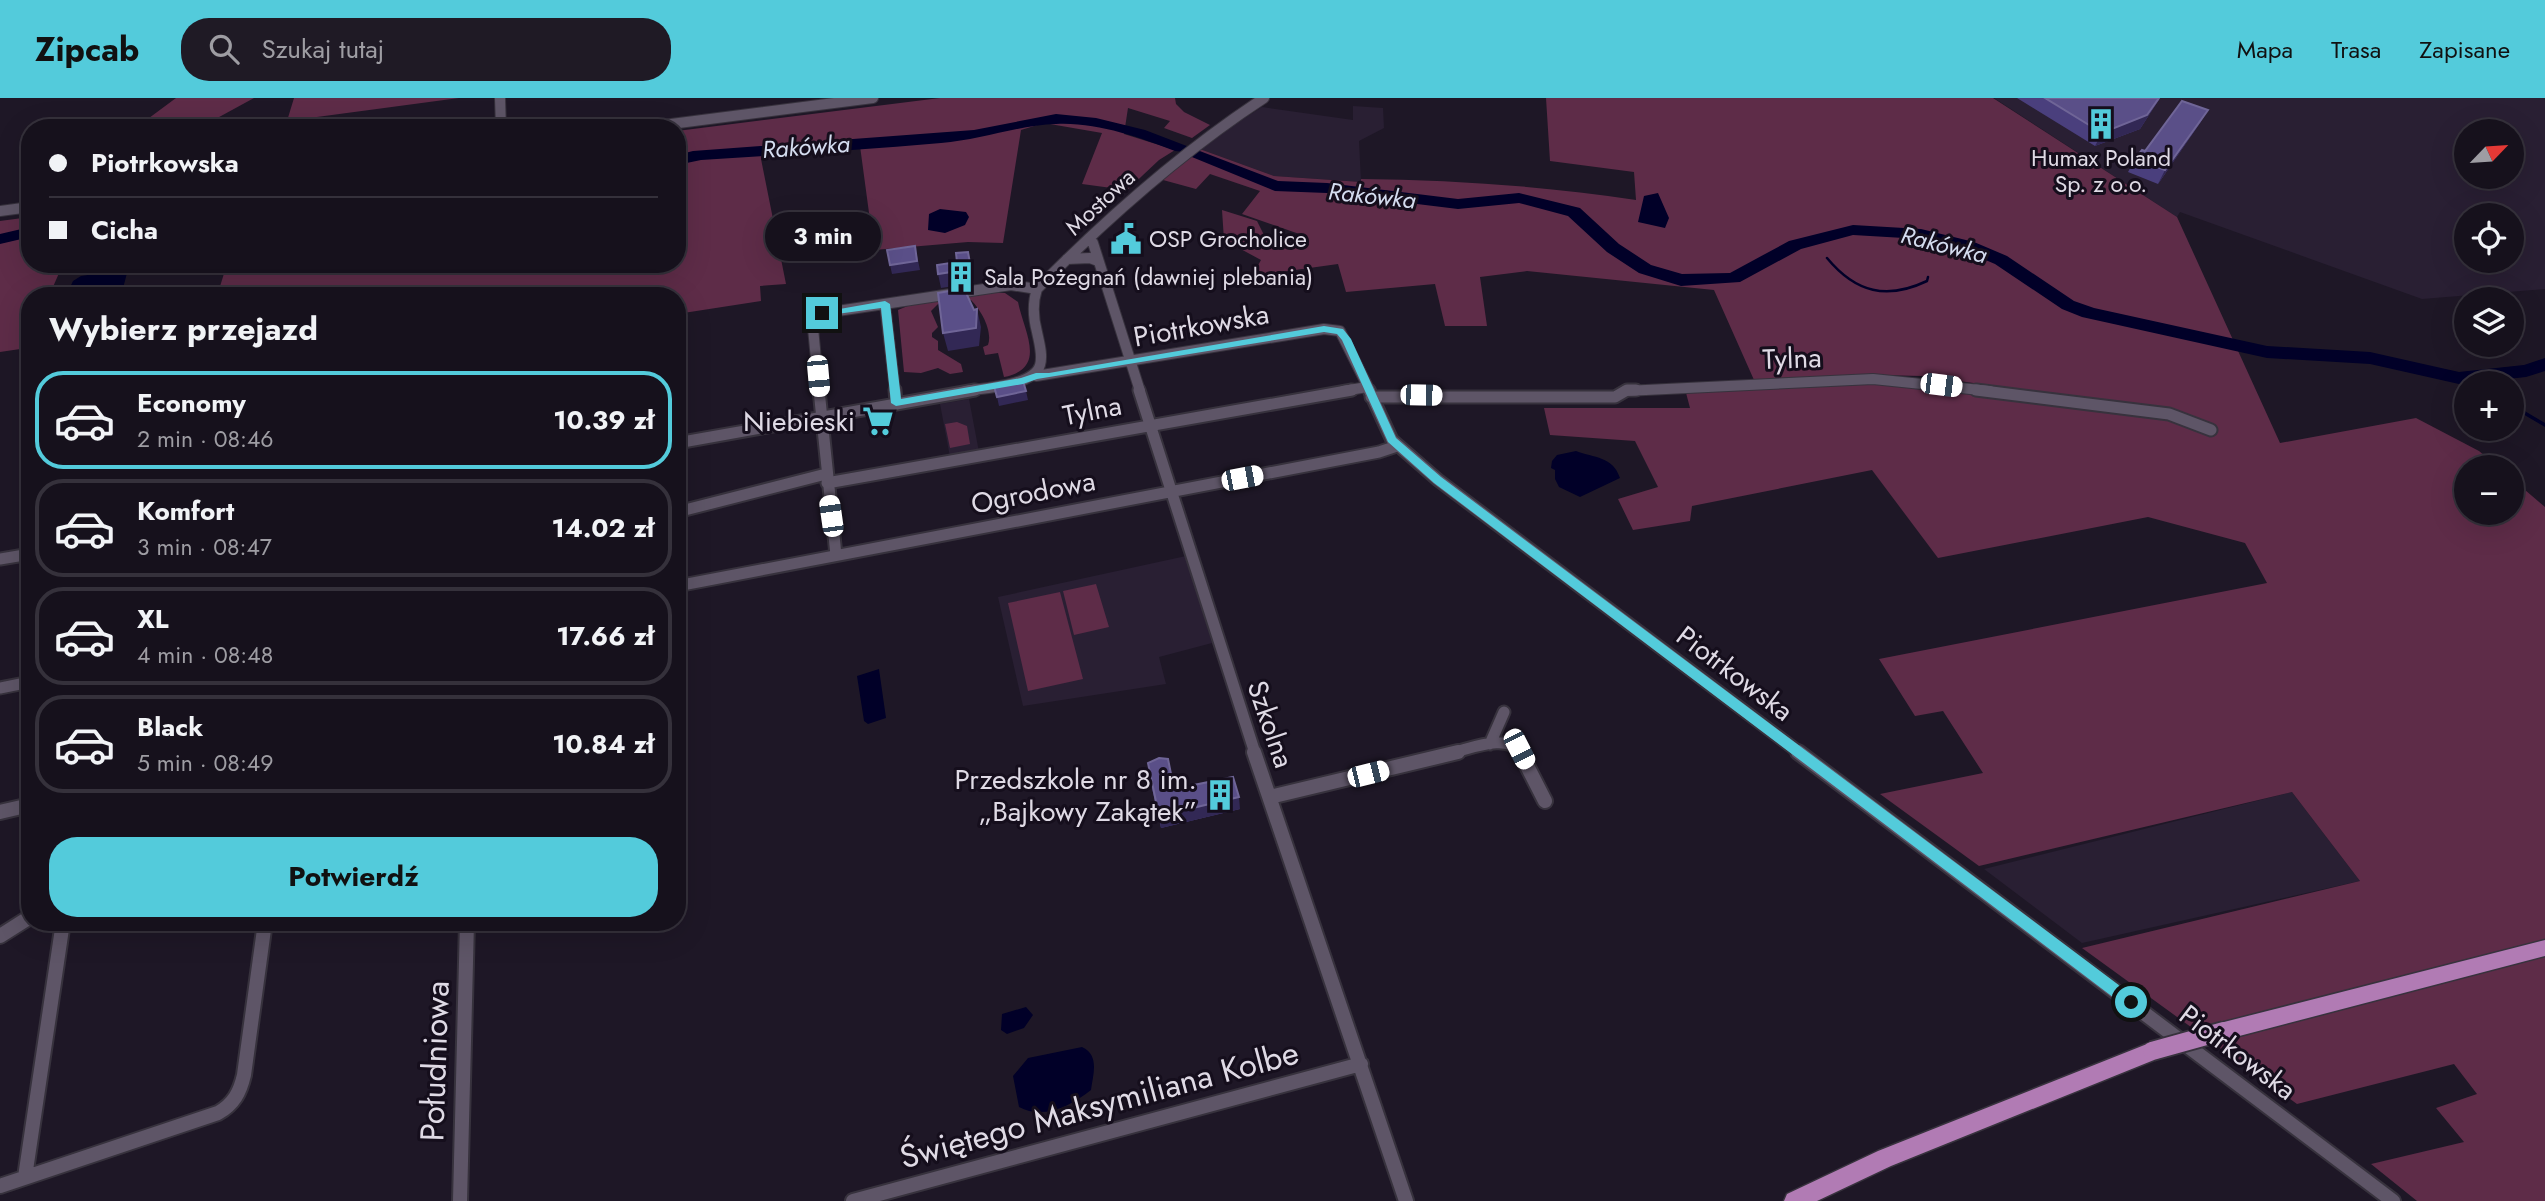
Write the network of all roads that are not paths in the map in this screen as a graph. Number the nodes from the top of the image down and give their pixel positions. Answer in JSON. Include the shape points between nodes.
{"nodes":[{"id":1,"x":500,"y":98,"type":"edge"},
{"id":2,"x":873,"y":98,"type":"edge"},
{"id":3,"x":1264,"y":98,"type":"edge"},
{"id":4,"x":809,"y":102,"type":"edge"},
{"id":5,"x":501,"y":119,"type":"edge"},
{"id":6,"x":686,"y":121,"type":"edge"},
{"id":7,"x":1192,"y":146,"type":"joint"},
{"id":8,"x":1179,"y":155,"type":"joint"},
{"id":9,"x":21,"y":208,"type":"edge"},
{"id":10,"x":0,"y":211,"type":"edge"},
{"id":11,"x":1088,"y":240,"type":"junction"},
{"id":12,"x":1067,"y":259,"type":"junction"},
{"id":13,"x":1098,"y":261,"type":"junction"},
{"id":14,"x":1037,"y":289,"type":"junction"},
{"id":15,"x":885,"y":304,"type":"junction"},
{"id":16,"x":1130,"y":362,"type":"junction"},
{"id":17,"x":1036,"y":376,"type":"junction"},
{"id":18,"x":1369,"y":392,"type":"junction"},
{"id":19,"x":896,"y":403,"type":"junction"},
{"id":20,"x":821,"y":417,"type":"junction"},
{"id":21,"x":1150,"y":424,"type":"junction"},
{"id":22,"x":2211,"y":430,"type":"dead end"},
{"id":23,"x":686,"y":441,"type":"edge"},
{"id":24,"x":1397,"y":446,"type":"junction"},
{"id":25,"x":826,"y":479,"type":"junction"},
{"id":26,"x":1171,"y":491,"type":"junction"},
{"id":27,"x":686,"y":510,"type":"edge"},
{"id":28,"x":836,"y":555,"type":"junction"},
{"id":29,"x":21,"y":556,"type":"edge"},
{"id":30,"x":0,"y":559,"type":"edge"},
{"id":31,"x":686,"y":584,"type":"edge"},
{"id":32,"x":21,"y":684,"type":"edge"},
{"id":33,"x":0,"y":688,"type":"edge"},
{"id":34,"x":1504,"y":712,"type":"dead end"},
{"id":35,"x":1490,"y":744,"type":"junction"},
{"id":36,"x":1270,"y":797,"type":"junction"},
{"id":37,"x":1545,"y":801,"type":"dead end"},
{"id":38,"x":21,"y":807,"type":"edge"},
{"id":39,"x":0,"y":812,"type":"edge"},
{"id":40,"x":21,"y":923,"type":"edge"},
{"id":41,"x":62,"y":931,"type":"edge"},
{"id":42,"x":264,"y":931,"type":"edge"},
{"id":43,"x":467,"y":931,"type":"edge"},
{"id":44,"x":0,"y":936,"type":"edge"},
{"id":45,"x":2545,"y":948,"type":"edge"},
{"id":46,"x":1361,"y":1064,"type":"junction"},
{"id":47,"x":25,"y":1177,"type":"junction"},
{"id":48,"x":0,"y":1186,"type":"edge"},
{"id":49,"x":460,"y":1201,"type":"edge"},
{"id":50,"x":853,"y":1201,"type":"edge"},
{"id":51,"x":1406,"y":1201,"type":"edge"},
{"id":52,"x":1794,"y":1201,"type":"edge"},
{"id":53,"x":2393,"y":1201,"type":"edge"}],
"edges":[{"from":1,"to":5,"type":"street"},
{"from":2,"to":4,"type":"street"},
{"from":3,"to":7,"type":"street"},
{"from":4,"to":6,"type":"street"},
{"from":7,"to":8,"type":"street","name":"Mostowa"},
{"from":8,"to":11,"type":"street","name":"Mostowa"},
{"from":9,"to":10,"type":"street"},
{"from":11,"to":12,"type":"street","name":"Mostowa"},
{"from":11,"to":13,"type":"street","name":"Szkolna"},
{"from":12,"to":13,"type":"street"},
{"from":12,"to":14,"type":"street","name":"Mostowa"},
{"from":13,"to":16,"type":"street","name":"Szkolna"},
{"from":14,"to":15,"type":"street","via":[[1011,285]]},
{"from":14,"to":17,"type":"street","via":[[1031,306],[1042,363]]},
{"from":15,"to":19,"type":"street"},
{"from":15,"to":20,"type":"street","via":[[831,311],[816,319]]},
{"from":16,"to":17,"type":"street","name":"Piotrkowska"},
{"from":16,"to":18,"type":"street","name":"Piotrkowska","via":[[1332,329],[1344,335]]},
{"from":16,"to":21,"type":"street","name":"Szkolna"},
{"from":17,"to":19,"type":"street","name":"Piotrkowska"},
{"from":18,"to":21,"type":"street","name":"Tylna"},
{"from":18,"to":22,"type":"street","name":"Tylna","via":[[1615,397],[1626,390],[1873,379],[2169,414]]},
{"from":18,"to":24,"type":"street","name":"Piotrkowska"},
{"from":19,"to":20,"type":"street","name":"Piotrkowska"},
{"from":20,"to":23,"type":"street","name":"Piotrkowska"},
{"from":20,"to":25,"type":"street"},
{"from":21,"to":25,"type":"street","name":"Tylna","via":[[980,457]]},
{"from":21,"to":26,"type":"street","name":"Szkolna"},
{"from":24,"to":26,"type":"street","name":"Ogrodowa"},
{"from":24,"to":53,"type":"street","name":"Piotrkowska"},
{"from":25,"to":27,"type":"street","name":"Tylna"},
{"from":25,"to":28,"type":"street"},
{"from":26,"to":28,"type":"street","name":"Ogrodowa"},
{"from":26,"to":36,"type":"street","name":"Szkolna"},
{"from":28,"to":31,"type":"street","name":"Ogrodowa"},
{"from":29,"to":30,"type":"street"},
{"from":32,"to":33,"type":"street"},
{"from":34,"to":35,"type":"street"},
{"from":35,"to":36,"type":"street"},
{"from":35,"to":37,"type":"street","via":[[1506,743],[1519,749]]},
{"from":36,"to":46,"type":"street","name":"Szkolna"},
{"from":38,"to":39,"type":"street"},
{"from":40,"to":44,"type":"street"},
{"from":41,"to":47,"type":"street"},
{"from":42,"to":47,"type":"street","via":[[246,1067],[236,1100],[218,1113]]},
{"from":43,"to":49,"type":"street","name":"Południowa"},
{"from":45,"to":52,"type":"main road","bridge":true,"via":[[2152,1051],[1885,1158]]},
{"from":46,"to":50,"type":"street","name":"Świętego Maksymiliana Kolbe"},
{"from":46,"to":51,"type":"street","name":"Szkolna"},
{"from":47,"to":48,"type":"street"}]}
